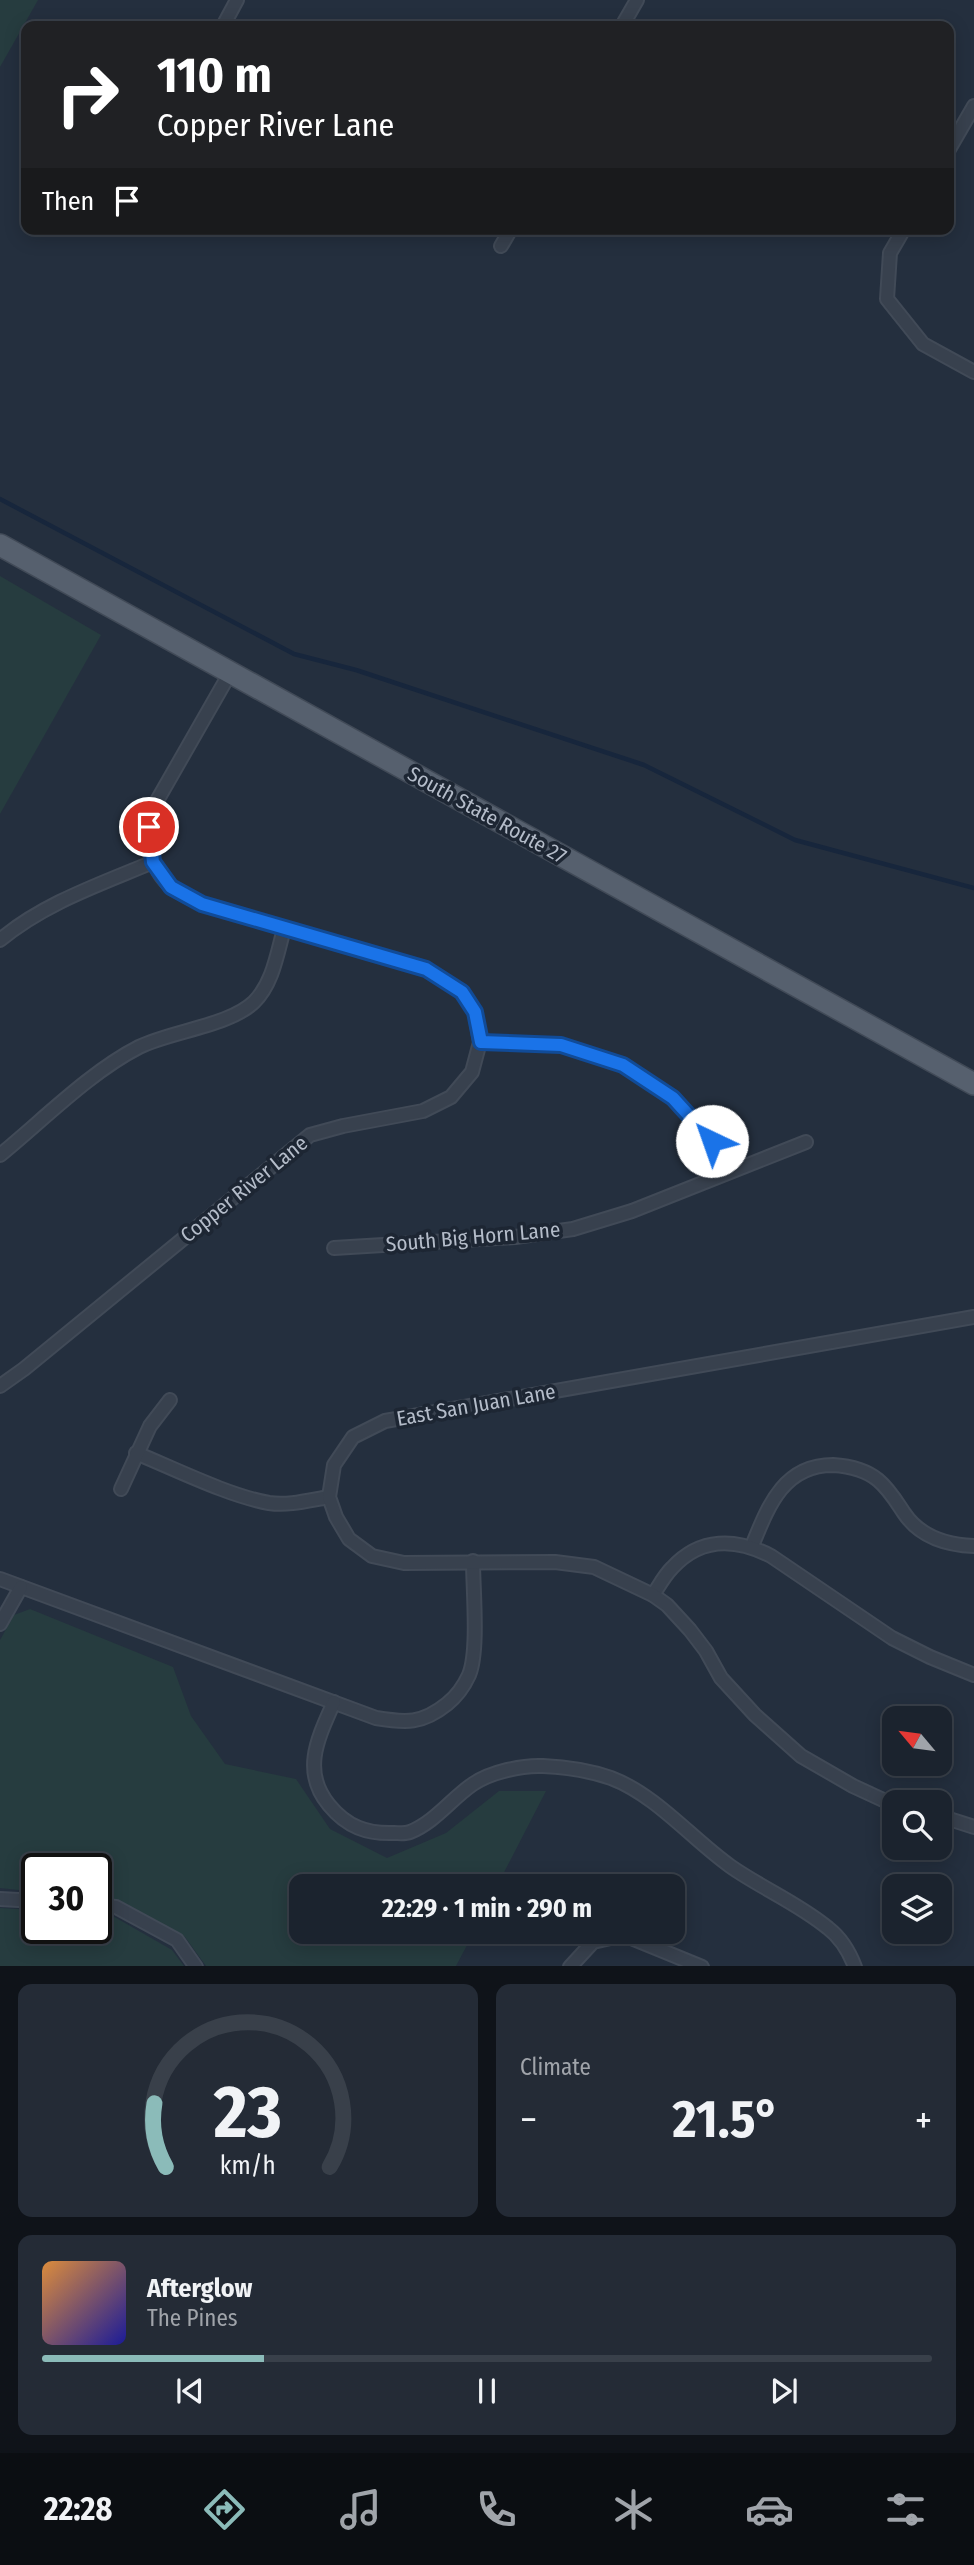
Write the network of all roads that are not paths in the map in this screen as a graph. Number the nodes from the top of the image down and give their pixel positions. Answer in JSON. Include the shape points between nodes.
{"nodes":[{"id":1,"x":237,"y":0,"type":"edge"},
{"id":2,"x":637,"y":0,"type":"edge"},
{"id":3,"x":226,"y":21,"type":"edge"},
{"id":4,"x":625,"y":21,"type":"edge"},
{"id":5,"x":974,"y":106,"type":"edge"},
{"id":6,"x":954,"y":141,"type":"edge"},
{"id":7,"x":507,"y":235,"type":"edge"},
{"id":8,"x":900,"y":235,"type":"edge"},
{"id":9,"x":501,"y":246,"type":"dead end"},
{"id":10,"x":974,"y":372,"type":"edge"},
{"id":11,"x":0,"y":545,"type":"edge"},
{"id":12,"x":230,"y":673,"type":"junction"},
{"id":13,"x":153,"y":862,"type":"junction"},
{"id":14,"x":284,"y":929,"type":"junction"},
{"id":15,"x":0,"y":940,"type":"edge"},
{"id":16,"x":481,"y":1042,"type":"junction"},
{"id":17,"x":974,"y":1084,"type":"edge"},
{"id":18,"x":806,"y":1142,"type":"dead end"},
{"id":19,"x":0,"y":1156,"type":"edge"},
{"id":20,"x":727,"y":1172,"type":"junction"},
{"id":21,"x":334,"y":1248,"type":"dead end"},
{"id":22,"x":974,"y":1317,"type":"edge"},
{"id":23,"x":0,"y":1386,"type":"edge"},
{"id":24,"x":170,"y":1400,"type":"dead end"},
{"id":25,"x":136,"y":1453,"type":"junction"},
{"id":26,"x":121,"y":1489,"type":"dead end"},
{"id":27,"x":329,"y":1497,"type":"junction"},
{"id":28,"x":752,"y":1546,"type":"junction"},
{"id":29,"x":974,"y":1546,"type":"edge"},
{"id":30,"x":473,"y":1561,"type":"junction"},
{"id":31,"x":0,"y":1579,"type":"edge"},
{"id":32,"x":21,"y":1587,"type":"junction"},
{"id":33,"x":653,"y":1595,"type":"junction"},
{"id":34,"x":0,"y":1624,"type":"edge"},
{"id":35,"x":974,"y":1675,"type":"edge"},
{"id":36,"x":334,"y":1702,"type":"junction"},
{"id":37,"x":882,"y":1799,"type":"edge"},
{"id":38,"x":952,"y":1820,"type":"edge"},
{"id":39,"x":974,"y":1826,"type":"edge"},
{"id":40,"x":0,"y":1899,"type":"edge"},
{"id":41,"x":21,"y":1900,"type":"edge"},
{"id":42,"x":112,"y":1907,"type":"edge"},
{"id":43,"x":196,"y":1966,"type":"edge"},
{"id":44,"x":570,"y":1966,"type":"edge"},
{"id":45,"x":702,"y":1966,"type":"edge"},
{"id":46,"x":855,"y":1966,"type":"edge"}],
"edges":[{"from":1,"to":3,"type":"street"},
{"from":2,"to":4,"type":"street"},
{"from":5,"to":6,"type":"street"},
{"from":7,"to":9,"type":"street"},
{"from":8,"to":10,"type":"street","via":[[890,253],[887,299],[923,344]]},
{"from":11,"to":12,"type":"main road","name":"South State Route 27"},
{"from":12,"to":13,"type":"street","via":[[154,806],[149,827]]},
{"from":12,"to":17,"type":"main road","name":"South State Route 27"},
{"from":13,"to":14,"type":"street","via":[[171,887],[202,904]]},
{"from":13,"to":15,"type":"street","via":[[55,904]]},
{"from":14,"to":16,"type":"street","via":[[426,969],[462,992],[475,1012]]},
{"from":14,"to":19,"type":"street","via":[[270,979],[253,1003],[225,1019],[162,1037],[110,1064]]},
{"from":16,"to":20,"type":"street","via":[[561,1045],[623,1065],[673,1098],[712,1141]]},
{"from":16,"to":23,"type":"street","name":"Copper River Lane","via":[[472,1072],[451,1097],[423,1111],[310,1135]]},
{"from":18,"to":20,"type":"street","name":"South Big Horn Lane"},
{"from":20,"to":21,"type":"street","name":"South Big Horn Lane","via":[[573,1229]]},
{"from":22,"to":27,"type":"street","name":"East San Juan Lane","via":[[385,1421],[353,1437],[334,1465]]},
{"from":24,"to":25,"type":"street","via":[[149,1426]]},
{"from":25,"to":26,"type":"street"},
{"from":25,"to":27,"type":"street","via":[[271,1503]]},
{"from":27,"to":30,"type":"street","via":[[349,1539],[372,1556],[404,1563]]},
{"from":28,"to":29,"type":"street","via":[[769,1504],[790,1479],[818,1465],[848,1465],[876,1478],[923,1534],[956,1546]]},
{"from":28,"to":33,"type":"street","via":[[723,1541],[695,1550],[672,1567]]},
{"from":28,"to":35,"type":"street","via":[[892,1638]]},
{"from":30,"to":33,"type":"street","via":[[594,1567]]},
{"from":30,"to":36,"type":"street","via":[[473,1649],[470,1673],[457,1696],[431,1717],[402,1723]]},
{"from":31,"to":32,"type":"street"},
{"from":32,"to":34,"type":"street"},
{"from":32,"to":36,"type":"street"},
{"from":33,"to":37,"type":"street","via":[[690,1630],[721,1678],[801,1756]]},
{"from":36,"to":46,"type":"street","via":[[318,1740],[313,1768],[320,1794],[339,1817],[371,1834],[408,1833],[439,1814],[474,1783],[505,1771],[542,1765],[611,1778],[686,1827],[729,1866],[830,1929]]},
{"from":38,"to":39,"type":"street"},
{"from":40,"to":41,"type":"street"},
{"from":42,"to":43,"type":"street","via":[[177,1940]]},
{"from":44,"to":45,"type":"street","via":[[593,1942],[624,1935]]}]}
